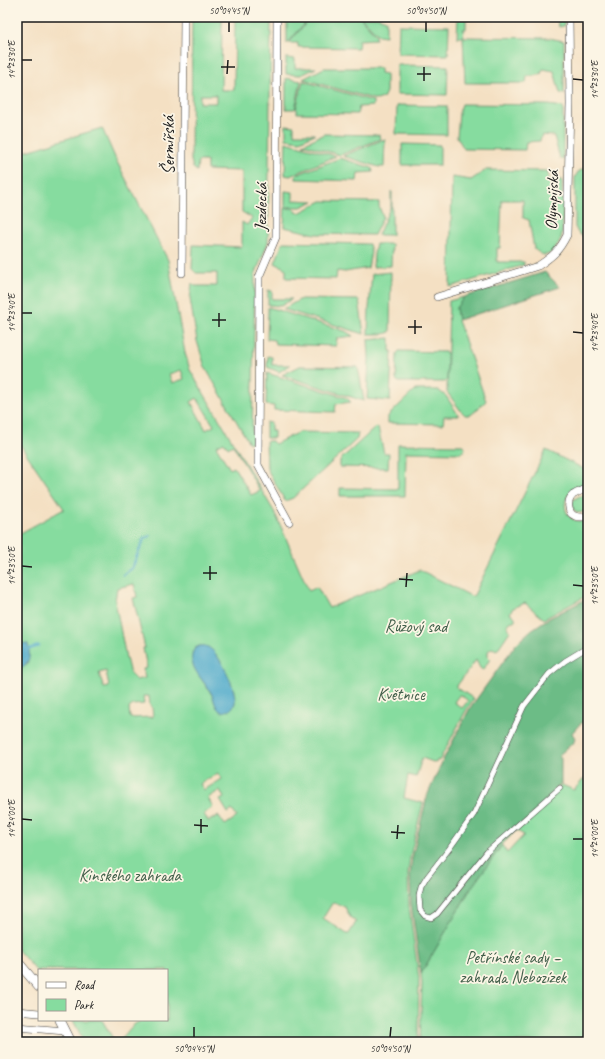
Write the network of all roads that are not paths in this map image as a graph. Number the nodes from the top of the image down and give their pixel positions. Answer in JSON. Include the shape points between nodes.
{"nodes":[{"id":1,"x":184,"y":17,"type":"edge"},
{"id":2,"x":277,"y":17,"type":"edge"},
{"id":3,"x":569,"y":17,"type":"edge"},
{"id":4,"x":182,"y":274,"type":"dead end"},
{"id":5,"x":437,"y":297,"type":"dead end"},
{"id":6,"x":588,"y":488,"type":"edge"},
{"id":7,"x":588,"y":516,"type":"edge"},
{"id":8,"x":289,"y":522,"type":"dead end"},
{"id":9,"x":588,"y":647,"type":"edge"},
{"id":10,"x":560,"y":788,"type":"dead end"},
{"id":11,"x":17,"y":961,"type":"edge"},
{"id":12,"x":38,"y":986,"type":"edge"},
{"id":13,"x":17,"y":1011,"type":"edge"},
{"id":14,"x":38,"y":1012,"type":"edge"},
{"id":15,"x":60,"y":1021,"type":"edge"},
{"id":16,"x":17,"y":1027,"type":"edge"},
{"id":17,"x":65,"y":1031,"type":"junction"},
{"id":18,"x":71,"y":1042,"type":"edge"}],
"edges":[{"from":1,"to":4,"type":"street","name":"Šermířská"},
{"from":2,"to":8,"type":"street","name":"Jezdecká","via":[[276,237],[259,277],[258,465]]},
{"from":3,"to":5,"type":"street","name":"Olympijská","via":[[567,235],[562,246],[538,266]]},
{"from":6,"to":7,"type":"street","via":[[573,495],[569,501],[571,514],[576,517]]},
{"from":9,"to":10,"type":"street","via":[[549,674],[524,706],[476,810],[421,887],[419,904],[425,916],[431,918],[437,914],[487,852]]},
{"from":11,"to":12,"type":"street"},
{"from":13,"to":14,"type":"street"},
{"from":15,"to":17,"type":"street"},
{"from":16,"to":17,"type":"street"},
{"from":17,"to":18,"type":"street"}]}
